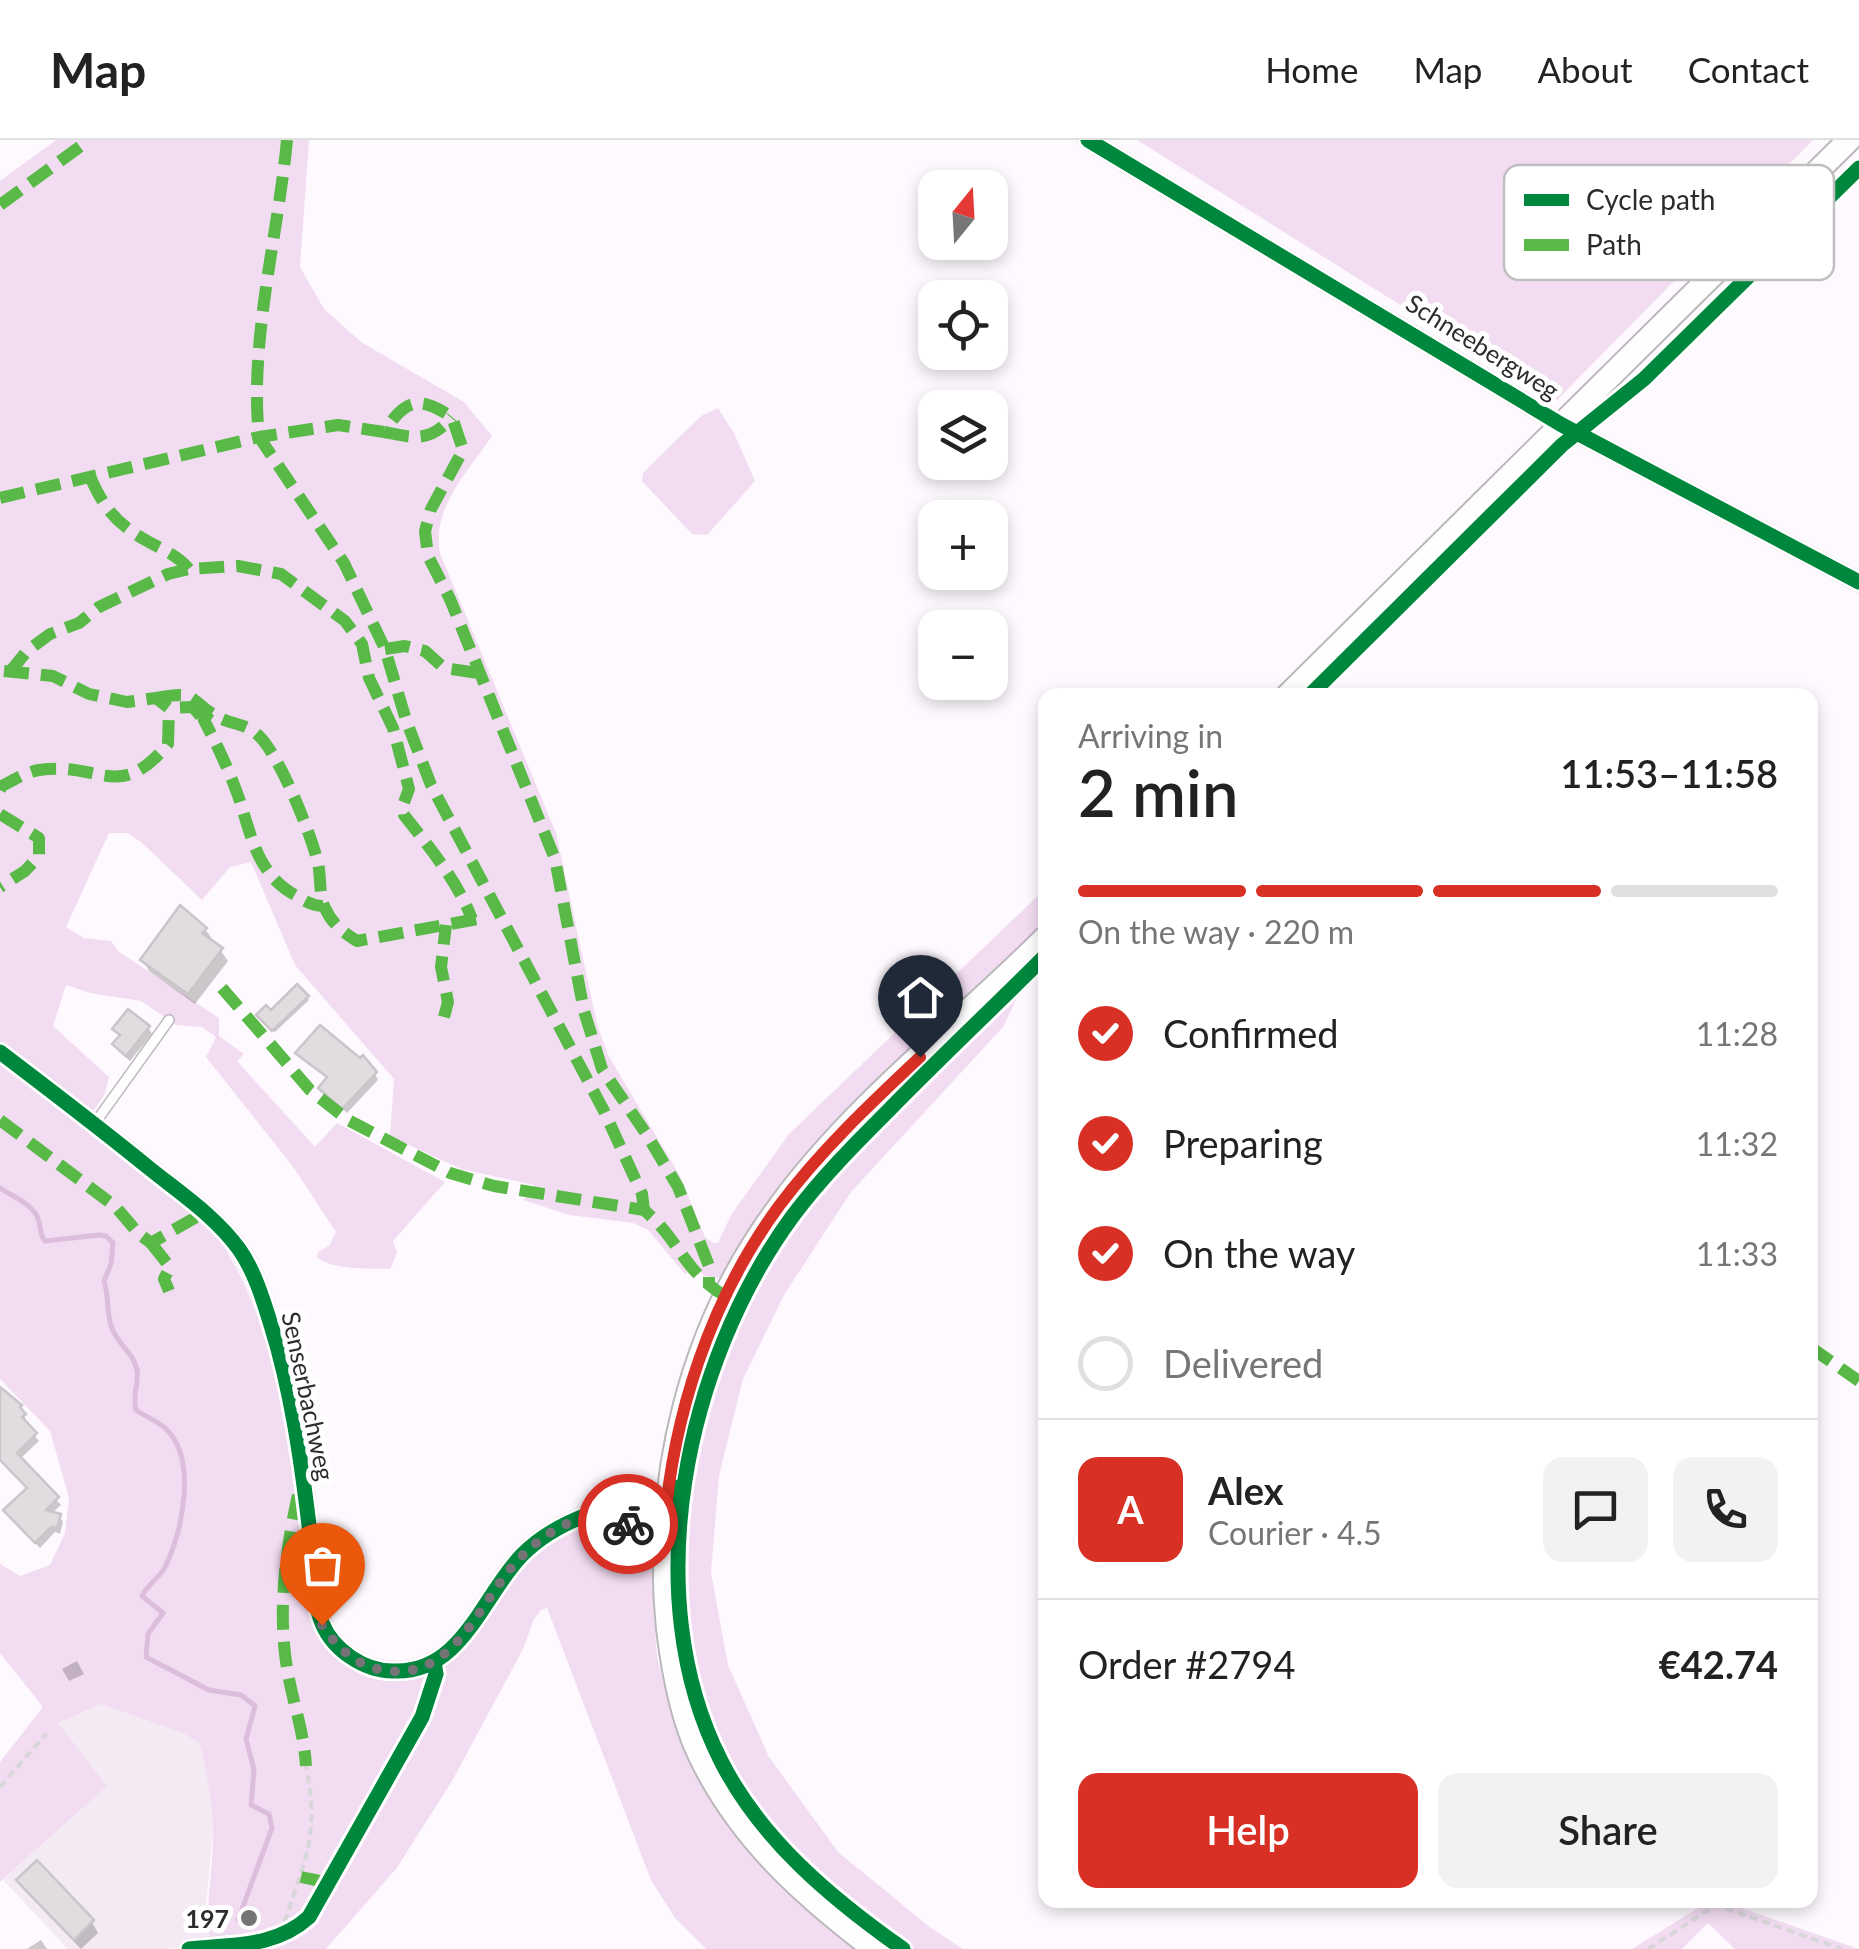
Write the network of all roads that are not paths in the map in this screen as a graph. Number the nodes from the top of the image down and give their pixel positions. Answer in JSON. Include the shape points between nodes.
{"nodes":[{"id":1,"x":1088,"y":140,"type":"edge"},
{"id":2,"x":1849,"y":140,"type":"edge"},
{"id":3,"x":1824,"y":165,"type":"edge"},
{"id":4,"x":1708,"y":280,"type":"edge"},
{"id":5,"x":1562,"y":424,"type":"junction"},
{"id":6,"x":1859,"y":582,"type":"edge"},
{"id":7,"x":1295,"y":688,"type":"edge"},
{"id":8,"x":1038,"y":945,"type":"edge"},
{"id":9,"x":169,"y":1020,"type":"dead end"},
{"id":10,"x":0,"y":1052,"type":"edge"},
{"id":11,"x":94,"y":1124,"type":"junction"},
{"id":12,"x":666,"y":1501,"type":"junction"},
{"id":13,"x":603,"y":1512,"type":"junction"},
{"id":14,"x":664,"y":1532,"type":"junction"},
{"id":15,"x":254,"y":1943,"type":"dead end"},
{"id":16,"x":231,"y":1947,"type":"edge"},
{"id":17,"x":189,"y":1949,"type":"edge"},
{"id":18,"x":874,"y":1949,"type":"edge"}],
"edges":[{"from":1,"to":5,"type":"street","name":"Schneebergweg"},
{"from":2,"to":3,"type":"street"},
{"from":4,"to":5,"type":"street"},
{"from":5,"to":6,"type":"street","name":"Schneebergweg"},
{"from":5,"to":7,"type":"street"},
{"from":8,"to":12,"type":"street","via":[[863,1112],[778,1207],[726,1297],[691,1382]]},
{"from":9,"to":11,"type":"lane"},
{"from":10,"to":11,"type":"street","name":"Senserbachweg"},
{"from":11,"to":13,"type":"street","name":"Senserbachweg","via":[[224,1231],[254,1278],[291,1414],[319,1613],[343,1651],[364,1666],[392,1672],[434,1662],[462,1638],[530,1548],[562,1525]]},
{"from":12,"to":13,"type":"street","name":"Senserbachweg"},
{"from":12,"to":14,"type":"street"},
{"from":13,"to":14,"type":"street"},
{"from":14,"to":18,"type":"street","via":[[672,1660],[698,1752],[744,1828],[784,1876]]},
{"from":15,"to":16,"type":"street"},
{"from":16,"to":17,"type":"street"}]}
